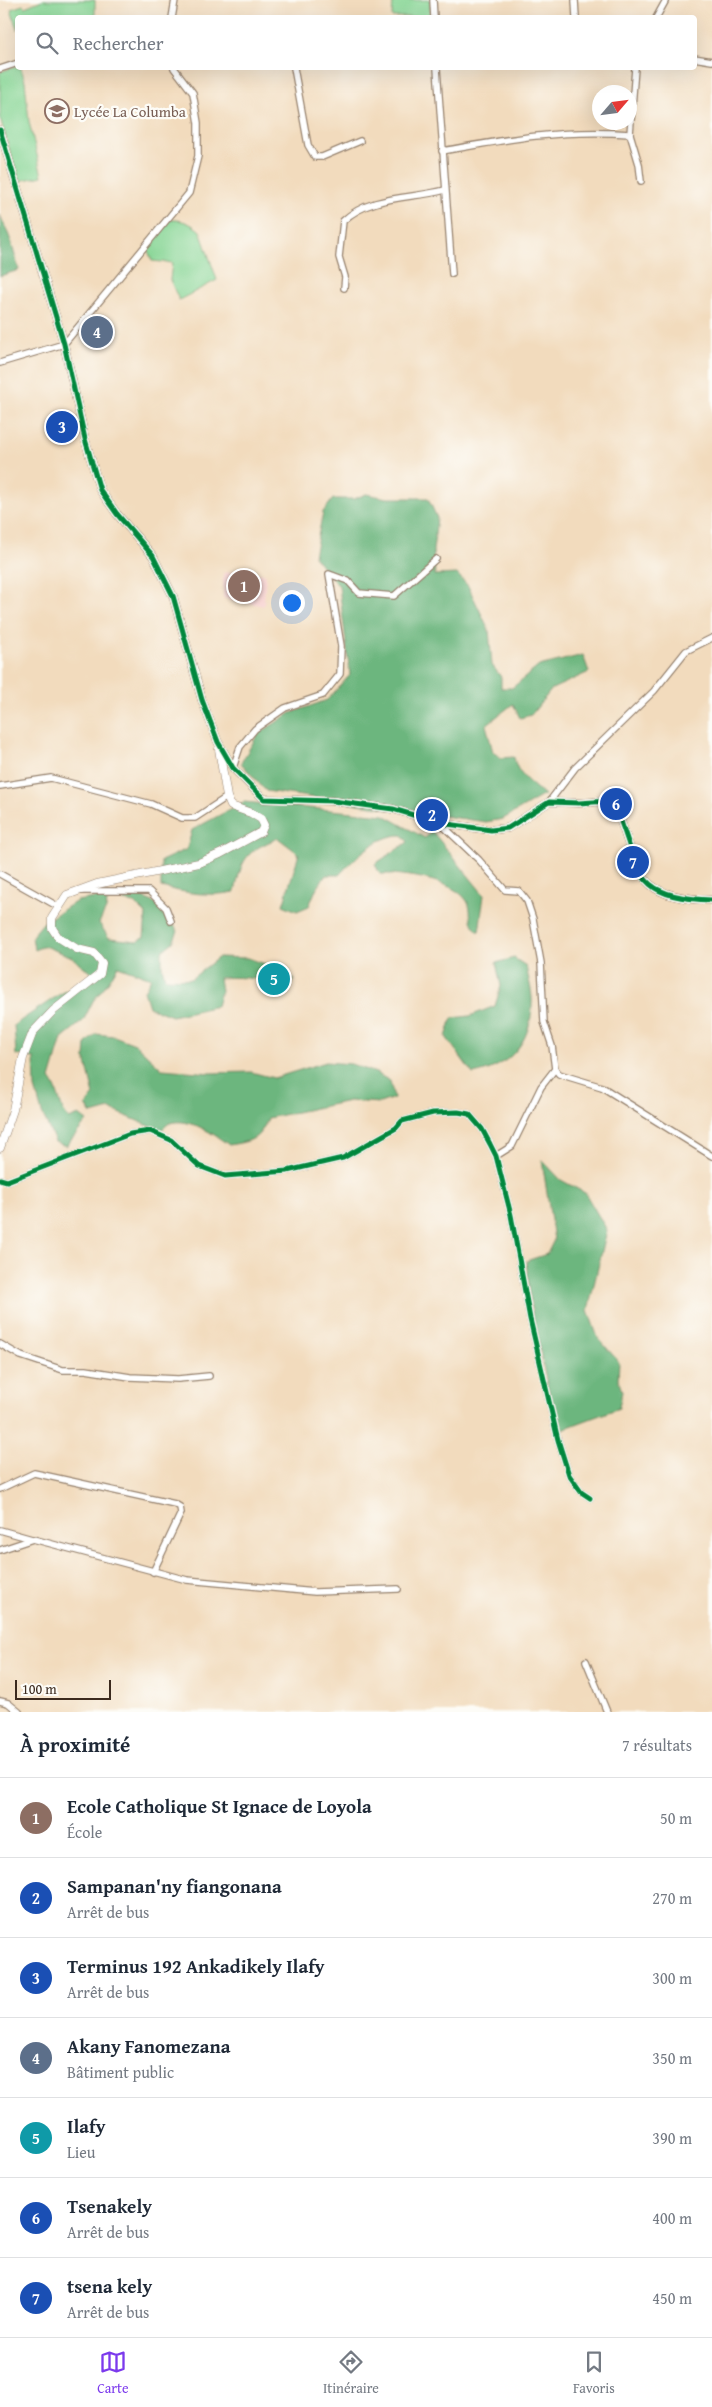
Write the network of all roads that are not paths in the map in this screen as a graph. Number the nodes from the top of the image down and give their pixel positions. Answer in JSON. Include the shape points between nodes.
{"nodes":[{"id":1,"x":175,"y":0,"type":"edge"},
{"id":2,"x":433,"y":0,"type":"edge"},
{"id":3,"x":575,"y":0,"type":"edge"},
{"id":4,"x":666,"y":0,"type":"edge"},
{"id":5,"x":172,"y":15,"type":"edge"},
{"id":6,"x":434,"y":15,"type":"edge"},
{"id":7,"x":576,"y":15,"type":"edge"},
{"id":8,"x":658,"y":15,"type":"edge"},
{"id":9,"x":697,"y":58,"type":"edge"},
{"id":10,"x":712,"y":61,"type":"edge"},
{"id":11,"x":15,"y":64,"type":"edge"},
{"id":12,"x":0,"y":69,"type":"edge"},
{"id":13,"x":176,"y":70,"type":"edge"},
{"id":14,"x":294,"y":70,"type":"edge"},
{"id":15,"x":437,"y":70,"type":"edge"},
{"id":16,"x":635,"y":70,"type":"edge"},
{"id":17,"x":0,"y":130,"type":"edge"},
{"id":18,"x":630,"y":134,"type":"junction"},
{"id":19,"x":360,"y":142,"type":"dead end"},
{"id":20,"x":442,"y":151,"type":"junction"},
{"id":21,"x":640,"y":181,"type":"dead end"},
{"id":22,"x":446,"y":190,"type":"junction"},
{"id":23,"x":452,"y":274,"type":"dead end"},
{"id":24,"x":344,"y":288,"type":"dead end"},
{"id":25,"x":64,"y":344,"type":"junction"},
{"id":26,"x":0,"y":363,"type":"edge"},
{"id":27,"x":436,"y":559,"type":"dead end"},
{"id":28,"x":712,"y":638,"type":"edge"},
{"id":29,"x":218,"y":742,"type":"junction"},
{"id":30,"x":233,"y":768,"type":"junction"},
{"id":31,"x":0,"y":786,"type":"edge"},
{"id":32,"x":227,"y":797,"type":"junction"},
{"id":33,"x":549,"y":802,"type":"junction"},
{"id":34,"x":440,"y":823,"type":"junction"},
{"id":35,"x":0,"y":874,"type":"edge"},
{"id":36,"x":77,"y":891,"type":"junction"},
{"id":37,"x":712,"y":900,"type":"edge"},
{"id":38,"x":59,"y":907,"type":"junction"},
{"id":39,"x":171,"y":921,"type":"dead end"},
{"id":40,"x":554,"y":1068,"type":"junction"},
{"id":41,"x":0,"y":1148,"type":"edge"},
{"id":42,"x":496,"y":1156,"type":"junction"},
{"id":43,"x":712,"y":1156,"type":"edge"},
{"id":44,"x":0,"y":1179,"type":"edge"},
{"id":45,"x":0,"y":1344,"type":"edge"},
{"id":46,"x":209,"y":1376,"type":"dead end"},
{"id":47,"x":0,"y":1489,"type":"edge"},
{"id":48,"x":590,"y":1498,"type":"dead end"},
{"id":49,"x":0,"y":1530,"type":"edge"},
{"id":50,"x":32,"y":1539,"type":"junction"},
{"id":51,"x":0,"y":1550,"type":"edge"},
{"id":52,"x":153,"y":1572,"type":"junction"},
{"id":53,"x":398,"y":1589,"type":"dead end"},
{"id":54,"x":586,"y":1661,"type":"dead end"},
{"id":55,"x":0,"y":1701,"type":"edge"},
{"id":56,"x":19,"y":1712,"type":"edge"},
{"id":57,"x":607,"y":1712,"type":"edge"}],
"edges":[{"from":1,"to":5,"type":"street"},
{"from":2,"to":6,"type":"street"},
{"from":3,"to":7,"type":"street"},
{"from":4,"to":8,"type":"street"},
{"from":9,"to":10,"type":"street"},
{"from":11,"to":12,"type":"street"},
{"from":13,"to":25,"type":"street","via":[[193,93],[198,123],[198,156],[189,194]]},
{"from":14,"to":19,"type":"street","via":[[308,145],[316,157]]},
{"from":15,"to":20,"type":"street"},
{"from":16,"to":18,"type":"street"},
{"from":17,"to":25,"type":"street"},
{"from":18,"to":20,"type":"street","via":[[566,132],[507,138]]},
{"from":18,"to":21,"type":"street","via":[[639,164]]},
{"from":20,"to":22,"type":"street"},
{"from":22,"to":23,"type":"street"},
{"from":22,"to":24,"type":"street","via":[[382,201],[351,213],[343,221],[340,232],[339,258],[345,277]]},
{"from":25,"to":26,"type":"street"},
{"from":25,"to":29,"type":"street","via":[[100,490],[153,556],[173,596],[202,700]]},
{"from":27,"to":30,"type":"street","via":[[394,596],[359,592],[348,581],[329,574],[341,646],[340,674],[323,695],[285,708],[255,729],[240,747]]},
{"from":28,"to":33,"type":"street","via":[[686,651],[654,691],[575,768]]},
{"from":29,"to":30,"type":"street"},
{"from":29,"to":32,"type":"street"},
{"from":30,"to":34,"type":"street","via":[[264,799],[333,801],[393,810]]},
{"from":31,"to":32,"type":"street","via":[[52,778],[151,804],[182,818],[195,818]]},
{"from":32,"to":36,"type":"street","via":[[231,806],[261,819],[264,825],[261,832],[199,862]]},
{"from":33,"to":34,"type":"street","via":[[508,828],[490,830]]},
{"from":33,"to":37,"type":"street","via":[[608,801],[615,806],[644,880],[662,892],[686,899]]},
{"from":34,"to":40,"type":"street","via":[[506,890],[519,891],[527,901],[541,963],[544,1022],[552,1046]]},
{"from":35,"to":38,"type":"street"},
{"from":36,"to":38,"type":"street","via":[[67,895]]},
{"from":36,"to":39,"type":"street","via":[[149,891],[166,908]]},
{"from":38,"to":41,"type":"street","via":[[52,918],[52,928],[58,937],[77,949],[94,953],[102,963],[100,974],[52,1011],[33,1032],[23,1058],[13,1110]]},
{"from":40,"to":42,"type":"street","via":[[512,1146]]},
{"from":40,"to":43,"type":"street","via":[[559,1074],[602,1087]]},
{"from":42,"to":44,"type":"street","via":[[482,1129],[469,1114],[450,1112],[402,1120],[396,1128],[343,1158],[287,1171],[225,1176],[199,1166],[171,1140],[150,1132],[130,1134],[7,1181]]},
{"from":42,"to":48,"type":"street","via":[[560,1448],[569,1474],[581,1492]]},
{"from":45,"to":46,"type":"street","via":[[21,1356],[63,1370],[178,1379]]},
{"from":47,"to":52,"type":"street","via":[[34,1473],[175,1504],[180,1507],[181,1514]]},
{"from":49,"to":50,"type":"street"},
{"from":50,"to":51,"type":"street"},
{"from":50,"to":52,"type":"street"},
{"from":52,"to":53,"type":"street","via":[[187,1580],[315,1592]]},
{"from":54,"to":57,"type":"street"},
{"from":55,"to":56,"type":"street"}]}
